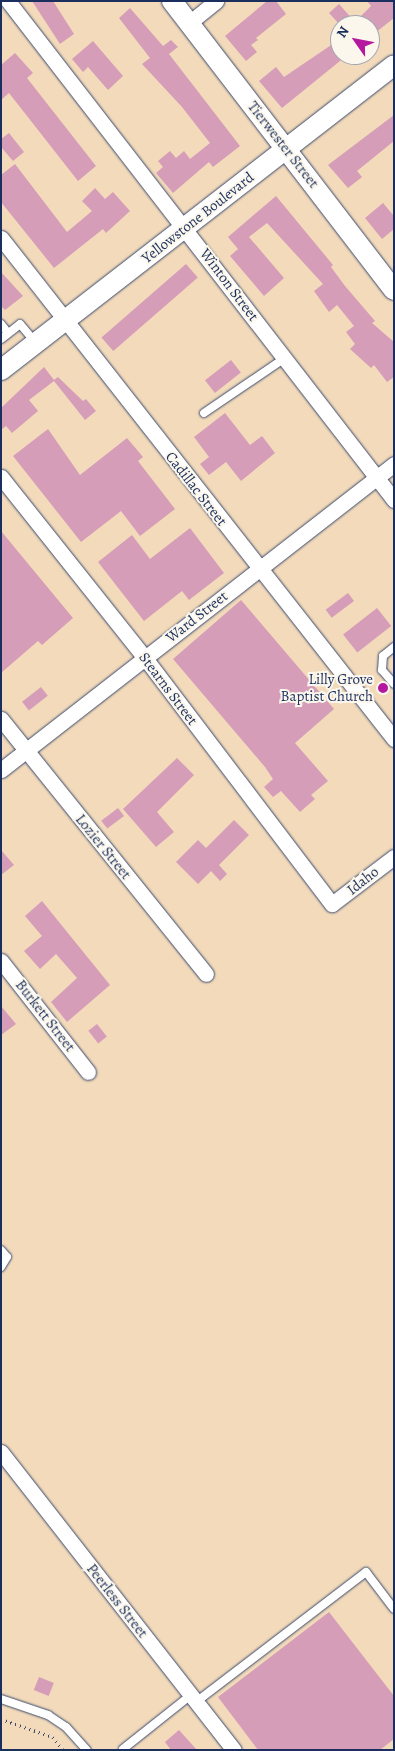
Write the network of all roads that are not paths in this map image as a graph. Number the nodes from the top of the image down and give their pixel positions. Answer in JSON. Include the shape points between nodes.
{"nodes":[{"id":1,"x":8,"y":1,"type":"edge"},
{"id":2,"x":172,"y":1,"type":"edge"},
{"id":3,"x":216,"y":1,"type":"edge"},
{"id":4,"x":188,"y":23,"type":"junction"},
{"id":5,"x":394,"y":64,"type":"edge"},
{"id":6,"x":286,"y":149,"type":"junction"},
{"id":7,"x":185,"y":228,"type":"junction"},
{"id":8,"x":1,"y":238,"type":"edge"},
{"id":9,"x":391,"y":279,"type":"edge"},
{"id":10,"x":66,"y":321,"type":"junction"},
{"id":11,"x":1,"y":324,"type":"edge"},
{"id":12,"x":8,"y":333,"type":"junction"},
{"id":13,"x":1,"y":339,"type":"edge"},
{"id":14,"x":37,"y":343,"type":"junction"},
{"id":15,"x":285,"y":358,"type":"junction"},
{"id":16,"x":1,"y":370,"type":"edge"},
{"id":17,"x":204,"y":413,"type":"dead end"},
{"id":18,"x":394,"y":464,"type":"edge"},
{"id":19,"x":1,"y":477,"type":"edge"},
{"id":20,"x":376,"y":478,"type":"junction"},
{"id":21,"x":394,"y":500,"type":"edge"},
{"id":22,"x":259,"y":569,"type":"junction"},
{"id":23,"x":394,"y":647,"type":"edge"},
{"id":24,"x":145,"y":658,"type":"junction"},
{"id":25,"x":394,"y":684,"type":"edge"},
{"id":26,"x":1,"y":719,"type":"edge"},
{"id":27,"x":394,"y":739,"type":"edge"},
{"id":28,"x":26,"y":751,"type":"junction"},
{"id":29,"x":1,"y":770,"type":"edge"},
{"id":30,"x":394,"y":857,"type":"edge"},
{"id":31,"x":332,"y":904,"type":"joint"},
{"id":32,"x":1,"y":961,"type":"edge"},
{"id":33,"x":206,"y":974,"type":"dead end"},
{"id":34,"x":88,"y":1072,"type":"dead end"},
{"id":35,"x":1,"y":1250,"type":"edge"},
{"id":36,"x":1,"y":1268,"type":"edge"},
{"id":37,"x":1,"y":1452,"type":"edge"},
{"id":38,"x":394,"y":1609,"type":"edge"},
{"id":39,"x":1,"y":1699,"type":"edge"},
{"id":40,"x":194,"y":1699,"type":"junction"},
{"id":41,"x":123,"y":1749,"type":"edge"},
{"id":42,"x":87,"y":1750,"type":"edge"},
{"id":43,"x":234,"y":1750,"type":"edge"}],
"edges":[{"from":1,"to":7,"type":"street","name":"Winton Street"},
{"from":2,"to":4,"type":"street","name":"Tierwester Street"},
{"from":3,"to":4,"type":"street"},
{"from":4,"to":6,"type":"street","name":"Tierwester Street"},
{"from":5,"to":6,"type":"street","name":"Yellowstone Boulevard"},
{"from":6,"to":7,"type":"street","name":"Yellowstone Boulevard"},
{"from":6,"to":9,"type":"street","name":"Tierwester Street"},
{"from":7,"to":10,"type":"street","name":"Yellowstone Boulevard"},
{"from":7,"to":15,"type":"street","name":"Winton Street"},
{"from":8,"to":10,"type":"street","name":"Cadillac Street"},
{"from":10,"to":14,"type":"street","name":"Yellowstone Boulevard"},
{"from":10,"to":22,"type":"street","name":"Cadillac Street"},
{"from":11,"to":12,"type":"lane"},
{"from":12,"to":13,"type":"lane"},
{"from":12,"to":14,"type":"lane","via":[[20,324]]},
{"from":14,"to":16,"type":"street","name":"Yellowstone Boulevard"},
{"from":15,"to":17,"type":"lane"},
{"from":15,"to":20,"type":"street","name":"Winton Street"},
{"from":18,"to":20,"type":"street","name":"Ward Street"},
{"from":19,"to":24,"type":"street","name":"Stearns Street"},
{"from":20,"to":21,"type":"street","name":"Winton Street"},
{"from":20,"to":22,"type":"street","name":"Ward Street"},
{"from":22,"to":24,"type":"street","name":"Ward Street"},
{"from":22,"to":27,"type":"street","name":"Cadillac Street"},
{"from":23,"to":25,"type":"lane","via":[[383,656],[382,670]]},
{"from":24,"to":28,"type":"street","name":"Ward Street"},
{"from":24,"to":31,"type":"street","name":"Stearns Street"},
{"from":26,"to":28,"type":"street","name":"Lozier Street"},
{"from":28,"to":29,"type":"street","name":"Ward Street"},
{"from":28,"to":33,"type":"street","name":"Lozier Street"},
{"from":30,"to":31,"type":"street","name":"Idaho"},
{"from":32,"to":34,"type":"street","name":"Burkett Street"},
{"from":35,"to":36,"type":"lane","via":[[7,1257]]},
{"from":37,"to":40,"type":"street","name":"Peerless Street"},
{"from":38,"to":40,"type":"lane","via":[[366,1572]]},
{"from":39,"to":42,"type":"lane","via":[[48,1715],[66,1727]]},
{"from":40,"to":41,"type":"lane"},
{"from":40,"to":43,"type":"street","name":"Peerless Street"}]}
